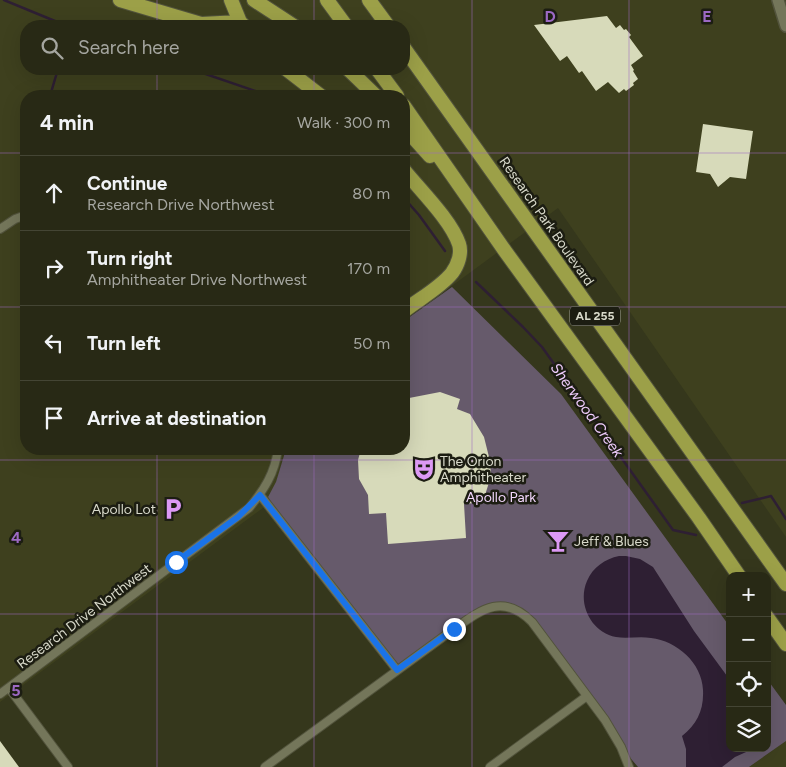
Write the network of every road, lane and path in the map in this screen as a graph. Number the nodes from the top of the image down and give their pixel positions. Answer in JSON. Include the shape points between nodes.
{"nodes":[{"id":1,"x":120,"y":0,"type":"edge"},
{"id":2,"x":231,"y":0,"type":"edge"},
{"id":3,"x":254,"y":0,"type":"edge"},
{"id":4,"x":328,"y":0,"type":"edge"},
{"id":5,"x":369,"y":0,"type":"edge"},
{"id":6,"x":380,"y":0,"type":"edge"},
{"id":7,"x":778,"y":0,"type":"edge"},
{"id":8,"x":188,"y":20,"type":"edge"},
{"id":9,"x":240,"y":20,"type":"edge"},
{"id":10,"x":286,"y":20,"type":"edge"},
{"id":11,"x":342,"y":20,"type":"edge"},
{"id":12,"x":384,"y":20,"type":"edge"},
{"id":13,"x":392,"y":20,"type":"edge"},
{"id":14,"x":786,"y":26,"type":"edge"},
{"id":15,"x":410,"y":52,"type":"edge"},
{"id":16,"x":410,"y":57,"type":"edge"},
{"id":17,"x":294,"y":75,"type":"edge"},
{"id":18,"x":354,"y":75,"type":"edge"},
{"id":19,"x":381,"y":75,"type":"edge"},
{"id":20,"x":423,"y":75,"type":"junction"},
{"id":21,"x":313,"y":90,"type":"edge"},
{"id":22,"x":370,"y":90,"type":"edge"},
{"id":23,"x":392,"y":90,"type":"edge"},
{"id":24,"x":410,"y":115,"type":"edge"},
{"id":25,"x":410,"y":134,"type":"edge"},
{"id":26,"x":410,"y":177,"type":"edge"},
{"id":27,"x":478,"y":211,"type":"junction"},
{"id":28,"x":20,"y":217,"type":"edge"},
{"id":29,"x":0,"y":229,"type":"edge"},
{"id":30,"x":410,"y":306,"type":"edge"},
{"id":31,"x":277,"y":455,"type":"edge"},
{"id":32,"x":260,"y":495,"type":"junction"},
{"id":33,"x":736,"y":572,"type":"edge"},
{"id":34,"x":786,"y":584,"type":"edge"},
{"id":35,"x":771,"y":623,"type":"edge"},
{"id":36,"x":786,"y":644,"type":"edge"},
{"id":37,"x":397,"y":670,"type":"junction"},
{"id":38,"x":9,"y":688,"type":"junction"},
{"id":39,"x":0,"y":694,"type":"edge"},
{"id":40,"x":587,"y":696,"type":"junction"},
{"id":41,"x":68,"y":767,"type":"edge"},
{"id":42,"x":264,"y":767,"type":"edge"},
{"id":43,"x":490,"y":767,"type":"edge"},
{"id":44,"x":629,"y":767,"type":"edge"}],
"edges":[{"from":1,"to":8,"type":"highway"},
{"from":2,"to":9,"type":"highway"},
{"from":3,"to":10,"type":"highway"},
{"from":4,"to":11,"type":"highway"},
{"from":5,"to":12,"type":"highway"},
{"from":6,"to":13,"type":"highway"},
{"from":7,"to":14,"type":"street"},
{"from":15,"to":20,"type":"highway"},
{"from":16,"to":20,"type":"highway","name":"Research Park Boulevard","number":"AL 255"},
{"from":17,"to":21,"type":"highway"},
{"from":18,"to":22,"type":"highway"},
{"from":19,"to":23,"type":"highway"},
{"from":20,"to":34,"type":"highway","name":"Research Park Boulevard","number":"AL 255"},
{"from":24,"to":27,"type":"highway","number":"AL 255"},
{"from":25,"to":27,"type":"highway"},
{"from":26,"to":30,"type":"highway","via":[[445,220],[460,250],[452,273]]},
{"from":27,"to":33,"type":"highway","number":"AL 255"},
{"from":28,"to":29,"type":"street"},
{"from":31,"to":32,"type":"street","name":"Research Drive Northwest","via":[[273,472]]},
{"from":32,"to":37,"type":"street"},
{"from":32,"to":38,"type":"street","name":"Research Drive Northwest","via":[[238,517]]},
{"from":35,"to":36,"type":"highway"},
{"from":37,"to":40,"type":"street","via":[[481,610],[510,606],[532,622]]},
{"from":37,"to":42,"type":"street"},
{"from":38,"to":39,"type":"street","name":"Research Drive Northwest"},
{"from":38,"to":41,"type":"street"},
{"from":40,"to":43,"type":"street"},
{"from":40,"to":44,"type":"street","via":[[621,747]]}]}
